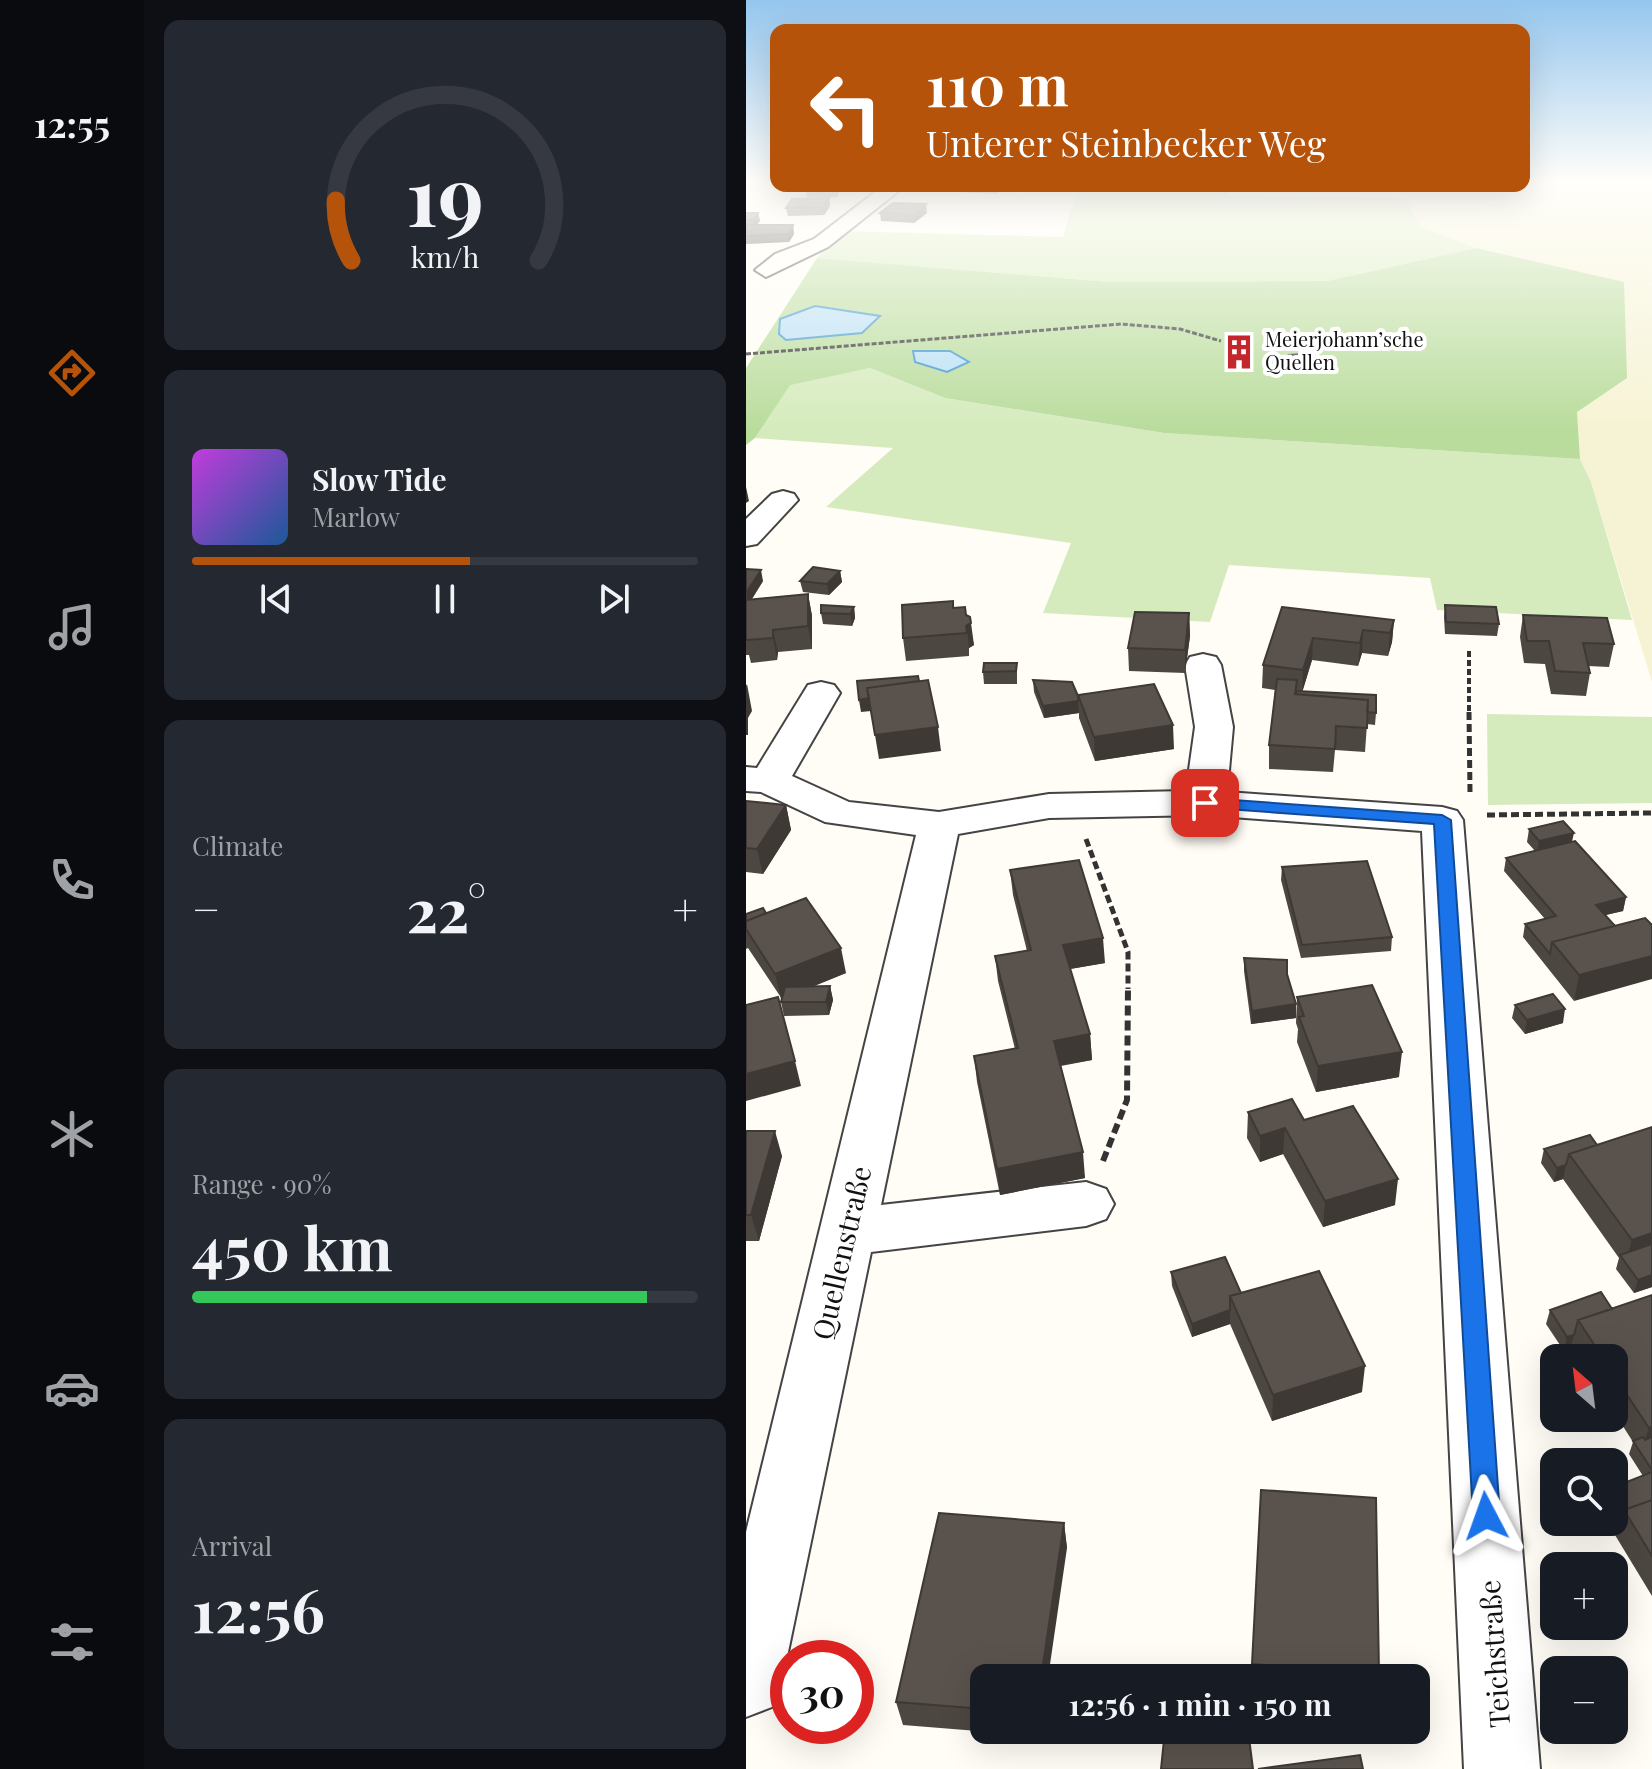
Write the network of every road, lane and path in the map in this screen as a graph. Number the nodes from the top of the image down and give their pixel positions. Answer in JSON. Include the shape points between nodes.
{"nodes":[{"id":1,"x":774,"y":265,"type":"edge"},
{"id":2,"x":766,"y":270,"type":"dead end"},
{"id":3,"x":1221,"y":341,"type":"dead end"},
{"id":4,"x":746,"y":354,"type":"edge"},
{"id":5,"x":783,"y":500,"type":"dead end"},
{"id":6,"x":746,"y":537,"type":"edge"},
{"id":7,"x":1469,"y":651,"type":"dead end"},
{"id":8,"x":1203,"y":665,"type":"dead end"},
{"id":9,"x":821,"y":693,"type":"dead end"},
{"id":10,"x":757,"y":780,"type":"edge"},
{"id":11,"x":1205,"y":803,"type":"junction"},
{"id":12,"x":1073,"y":805,"type":"junction"},
{"id":13,"x":1652,"y":813,"type":"edge"},
{"id":14,"x":1456,"y":818,"type":"junction"},
{"id":15,"x":939,"y":825,"type":"junction"},
{"id":16,"x":1086,"y":1204,"type":"joint"},
{"id":17,"x":847,"y":1232,"type":"junction"},
{"id":18,"x":746,"y":1681,"type":"edge"},
{"id":19,"x":1502,"y":1769,"type":"edge"}],
"edges":[{"from":1,"to":2,"type":"street"},
{"from":3,"to":4,"type":"path","via":[[1180,329],[1121,324]]},
{"from":5,"to":6,"type":"street"},
{"from":7,"to":14,"type":"path"},
{"from":8,"to":11,"type":"street","via":[[1214,727]]},
{"from":9,"to":10,"type":"street"},
{"from":10,"to":15,"type":"street","via":[[840,813]]},
{"from":11,"to":12,"type":"street"},
{"from":11,"to":14,"type":"street"},
{"from":12,"to":15,"type":"street"},
{"from":12,"to":16,"type":"path","via":[[1128,952],[1127,1100]]},
{"from":13,"to":14,"type":"path"},
{"from":14,"to":19,"type":"street","name":"Teichstraße"},
{"from":15,"to":17,"type":"street","name":"Quellenstraße"},
{"from":16,"to":17,"type":"street"},
{"from":17,"to":18,"type":"street","name":"Quellenstraße"}]}
